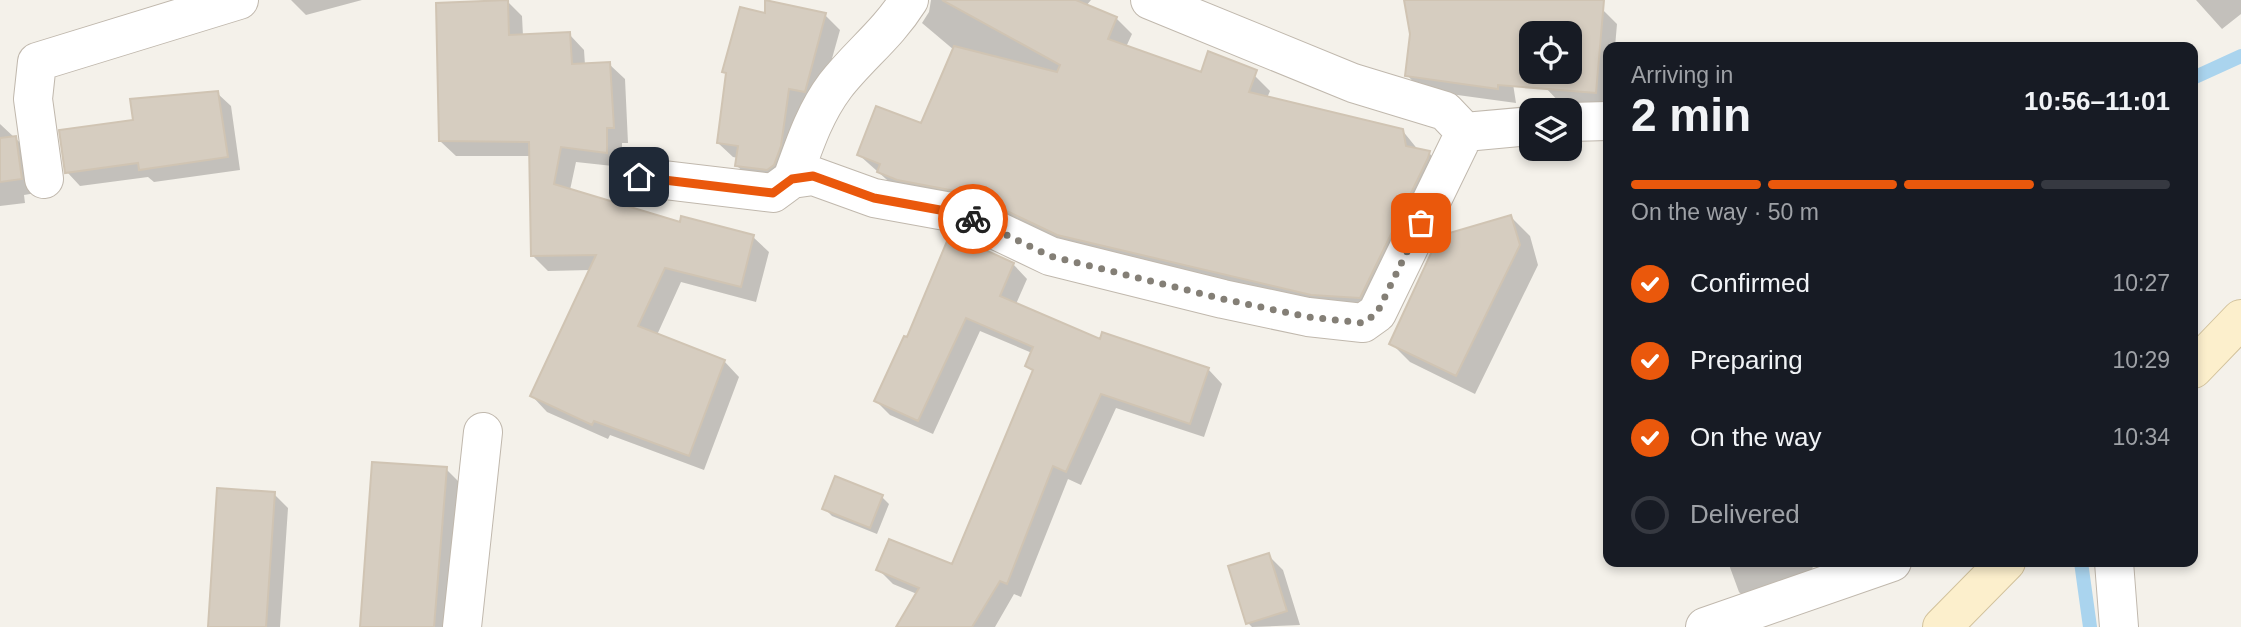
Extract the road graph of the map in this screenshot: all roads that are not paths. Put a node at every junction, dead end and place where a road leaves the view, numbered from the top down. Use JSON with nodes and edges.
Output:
{"nodes":[{"id":1,"x":239,"y":0,"type":"edge"},
{"id":2,"x":909,"y":0,"type":"edge"},
{"id":3,"x":1150,"y":0,"type":"edge"},
{"id":4,"x":1603,"y":121,"type":"edge"},
{"id":5,"x":1582,"y":122,"type":"edge"},
{"id":6,"x":1519,"y":127,"type":"edge"},
{"id":7,"x":1465,"y":132,"type":"junction"},
{"id":8,"x":639,"y":177,"type":"dead end"},
{"id":9,"x":44,"y":179,"type":"dead end"},
{"id":10,"x":792,"y":179,"type":"junction"},
{"id":11,"x":2241,"y":319,"type":"edge"},
{"id":12,"x":2198,"y":364,"type":"edge"},
{"id":13,"x":483,"y":432,"type":"dead end"},
{"id":14,"x":1878,"y":567,"type":"edge"},
{"id":15,"x":2001,"y":567,"type":"edge"},
{"id":16,"x":2114,"y":567,"type":"edge"},
{"id":17,"x":462,"y":627,"type":"edge"},
{"id":18,"x":1705,"y":627,"type":"edge"},
{"id":19,"x":1942,"y":627,"type":"edge"},
{"id":20,"x":2119,"y":627,"type":"edge"}],
"edges":[{"from":1,"to":9,"type":"street"},
{"from":2,"to":10,"type":"street"},
{"from":3,"to":7,"type":"street"},
{"from":4,"to":5,"type":"street"},
{"from":6,"to":7,"type":"street"},
{"from":7,"to":10,"type":"street"},
{"from":8,"to":10,"type":"street"},
{"from":11,"to":12,"type":"street"},
{"from":13,"to":17,"type":"street"},
{"from":14,"to":18,"type":"street"},
{"from":15,"to":19,"type":"street"},
{"from":16,"to":20,"type":"street"}]}
